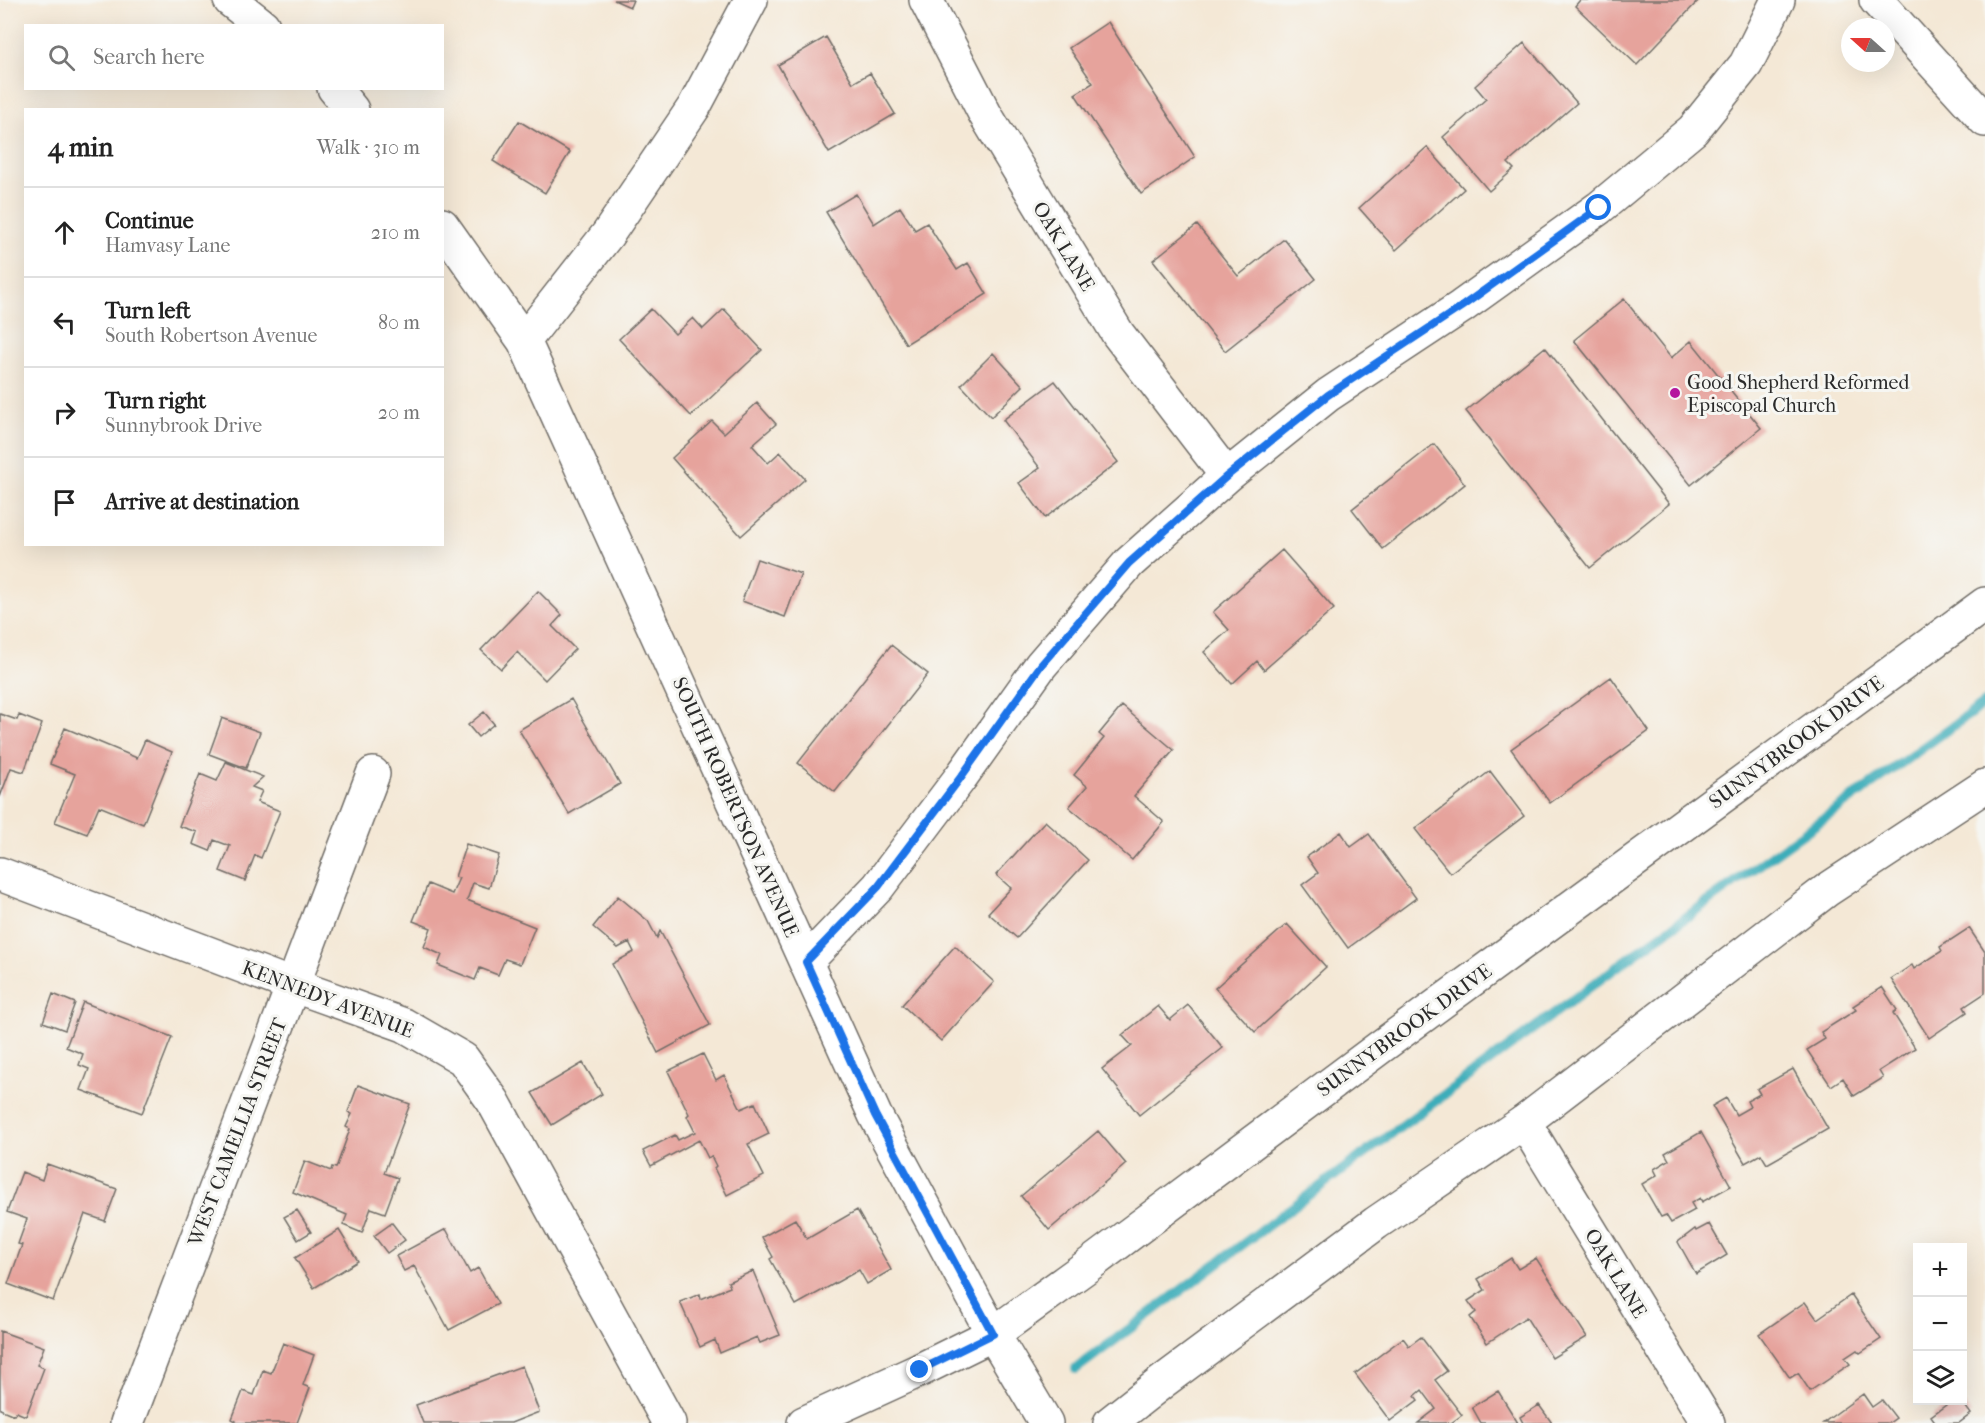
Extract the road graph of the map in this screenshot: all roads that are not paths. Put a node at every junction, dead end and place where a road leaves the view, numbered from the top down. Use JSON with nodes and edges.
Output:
{"nodes":[{"id":1,"x":230,"y":0,"type":"edge"},
{"id":2,"x":751,"y":0,"type":"edge"},
{"id":3,"x":926,"y":0,"type":"edge"},
{"id":4,"x":1778,"y":0,"type":"edge"},
{"id":5,"x":1876,"y":0,"type":"edge"},
{"id":6,"x":260,"y":24,"type":"edge"},
{"id":7,"x":336,"y":90,"type":"edge"},
{"id":8,"x":350,"y":108,"type":"edge"},
{"id":9,"x":1985,"y":120,"type":"edge"},
{"id":10,"x":444,"y":228,"type":"edge"},
{"id":11,"x":524,"y":341,"type":"junction"},
{"id":12,"x":1227,"y":476,"type":"junction"},
{"id":13,"x":1985,"y":604,"type":"edge"},
{"id":14,"x":373,"y":774,"type":"dead end"},
{"id":15,"x":1985,"y":786,"type":"edge"},
{"id":16,"x":0,"y":874,"type":"edge"},
{"id":17,"x":806,"y":962,"type":"junction"},
{"id":18,"x":292,"y":985,"type":"junction"},
{"id":19,"x":1524,"y":1122,"type":"junction"},
{"id":20,"x":993,"y":1334,"type":"junction"},
{"id":21,"x":127,"y":1423,"type":"edge"},
{"id":22,"x":669,"y":1423,"type":"edge"},
{"id":23,"x":804,"y":1423,"type":"edge"},
{"id":24,"x":1046,"y":1423,"type":"edge"},
{"id":25,"x":1110,"y":1423,"type":"edge"},
{"id":26,"x":1708,"y":1423,"type":"edge"}],
"edges":[{"from":1,"to":6,"type":"street"},
{"from":2,"to":11,"type":"street"},
{"from":3,"to":12,"type":"street","name":"OAK LANE"},
{"from":4,"to":12,"type":"street"},
{"from":5,"to":9,"type":"street"},
{"from":7,"to":8,"type":"street"},
{"from":10,"to":11,"type":"street","name":"SOUTH ROBERTSON AVENUE"},
{"from":11,"to":17,"type":"street","name":"SOUTH ROBERTSON AVENUE"},
{"from":12,"to":17,"type":"street"},
{"from":13,"to":20,"type":"street","name":"SUNNYBROOK DRIVE"},
{"from":14,"to":18,"type":"street","name":"WEST CAMELLIA STREET"},
{"from":15,"to":19,"type":"street"},
{"from":16,"to":18,"type":"street","name":"KENNEDY AVENUE"},
{"from":17,"to":20,"type":"street","name":"SOUTH ROBERTSON AVENUE"},
{"from":18,"to":21,"type":"street","name":"WEST CAMELLIA STREET"},
{"from":18,"to":22,"type":"street","name":"KENNEDY AVENUE"},
{"from":19,"to":25,"type":"street"},
{"from":19,"to":26,"type":"street","name":"OAK LANE"},
{"from":20,"to":23,"type":"street","name":"SUNNYBROOK DRIVE"},
{"from":20,"to":24,"type":"street","name":"SOUTH ROBERTSON AVENUE"}]}
